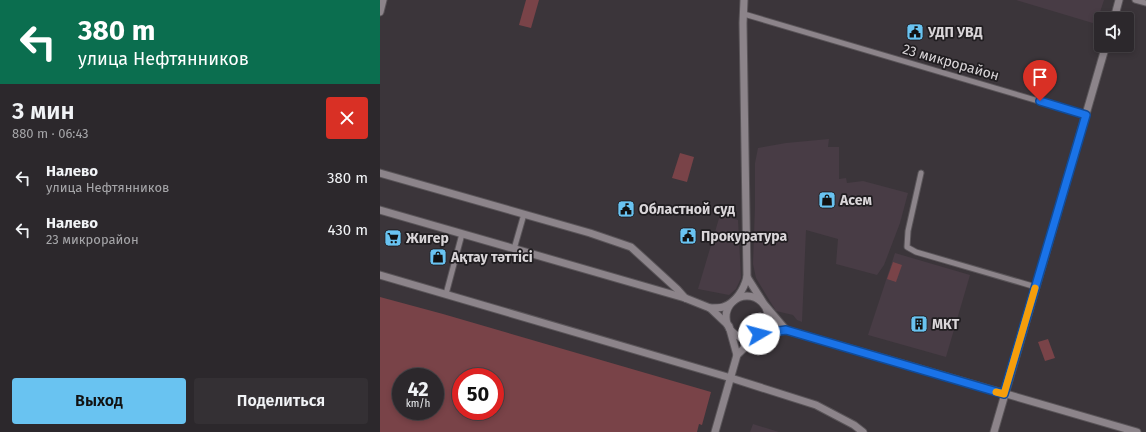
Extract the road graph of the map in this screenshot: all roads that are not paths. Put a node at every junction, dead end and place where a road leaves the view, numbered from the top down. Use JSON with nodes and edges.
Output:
{"nodes":[{"id":1,"x":383,"y":0,"type":"edge"},
{"id":2,"x":744,"y":0,"type":"edge"},
{"id":3,"x":1119,"y":0,"type":"edge"},
{"id":4,"x":1135,"y":0,"type":"edge"},
{"id":5,"x":1146,"y":3,"type":"edge"},
{"id":6,"x":380,"y":12,"type":"edge"},
{"id":7,"x":1116,"y":12,"type":"edge"},
{"id":8,"x":744,"y":15,"type":"junction"},
{"id":9,"x":1104,"y":52,"type":"edge"},
{"id":10,"x":1086,"y":115,"type":"junction"},
{"id":11,"x":921,"y":173,"type":"dead end"},
{"id":12,"x":380,"y":174,"type":"edge"},
{"id":13,"x":380,"y":210,"type":"edge"},
{"id":14,"x":524,"y":214,"type":"junction"},
{"id":15,"x":462,"y":234,"type":"junction"},
{"id":16,"x":514,"y":249,"type":"junction"},
{"id":17,"x":380,"y":275,"type":"edge"},
{"id":18,"x":747,"y":277,"type":"junction"},
{"id":19,"x":1036,"y":287,"type":"junction"},
{"id":20,"x":446,"y":294,"type":"junction"},
{"id":21,"x":685,"y":298,"type":"junction"},
{"id":22,"x":736,"y":299,"type":"junction"},
{"id":23,"x":764,"y":304,"type":"junction"},
{"id":24,"x":710,"y":308,"type":"junction"},
{"id":25,"x":729,"y":326,"type":"junction"},
{"id":26,"x":786,"y":330,"type":"junction"},
{"id":27,"x":759,"y":334,"type":"junction"},
{"id":28,"x":737,"y":355,"type":"junction"},
{"id":29,"x":731,"y":378,"type":"junction"},
{"id":30,"x":1004,"y":394,"type":"junction"},
{"id":31,"x":715,"y":432,"type":"edge"},
{"id":32,"x":863,"y":432,"type":"edge"},
{"id":33,"x":994,"y":432,"type":"edge"},
{"id":34,"x":1137,"y":432,"type":"edge"}],
"edges":[{"from":1,"to":6,"type":"main road"},
{"from":2,"to":8,"type":"main road"},
{"from":3,"to":7,"type":"main road"},
{"from":4,"to":5,"type":"street"},
{"from":8,"to":10,"type":"street","name":"23 микрорайон"},
{"from":8,"to":18,"type":"main road"},
{"from":9,"to":10,"type":"main road"},
{"from":10,"to":19,"type":"main road"},
{"from":11,"to":19,"type":"street"},
{"from":12,"to":14,"type":"main road"},
{"from":13,"to":15,"type":"main road"},
{"from":14,"to":16,"type":"street"},
{"from":14,"to":21,"type":"main road"},
{"from":15,"to":16,"type":"main road"},
{"from":15,"to":20,"type":"street"},
{"from":16,"to":21,"type":"main road"},
{"from":17,"to":20,"type":"main road"},
{"from":18,"to":22,"type":"main road"},
{"from":18,"to":23,"type":"main road"},
{"from":19,"to":30,"type":"main road"},
{"from":20,"to":29,"type":"main road"},
{"from":21,"to":24,"type":"main road"},
{"from":22,"to":23,"type":"main road"},
{"from":22,"to":24,"type":"main road"},
{"from":22,"to":25,"type":"main road"},
{"from":23,"to":26,"type":"main road"},
{"from":23,"to":27,"type":"main road"},
{"from":24,"to":25,"type":"main road"},
{"from":25,"to":27,"type":"main road"},
{"from":25,"to":28,"type":"main road"},
{"from":26,"to":27,"type":"main road"},
{"from":26,"to":30,"type":"main road"},
{"from":27,"to":28,"type":"main road"},
{"from":28,"to":29,"type":"main road"},
{"from":29,"to":31,"type":"main road"},
{"from":29,"to":32,"type":"main road"},
{"from":30,"to":33,"type":"main road"},
{"from":30,"to":34,"type":"main road"}]}
